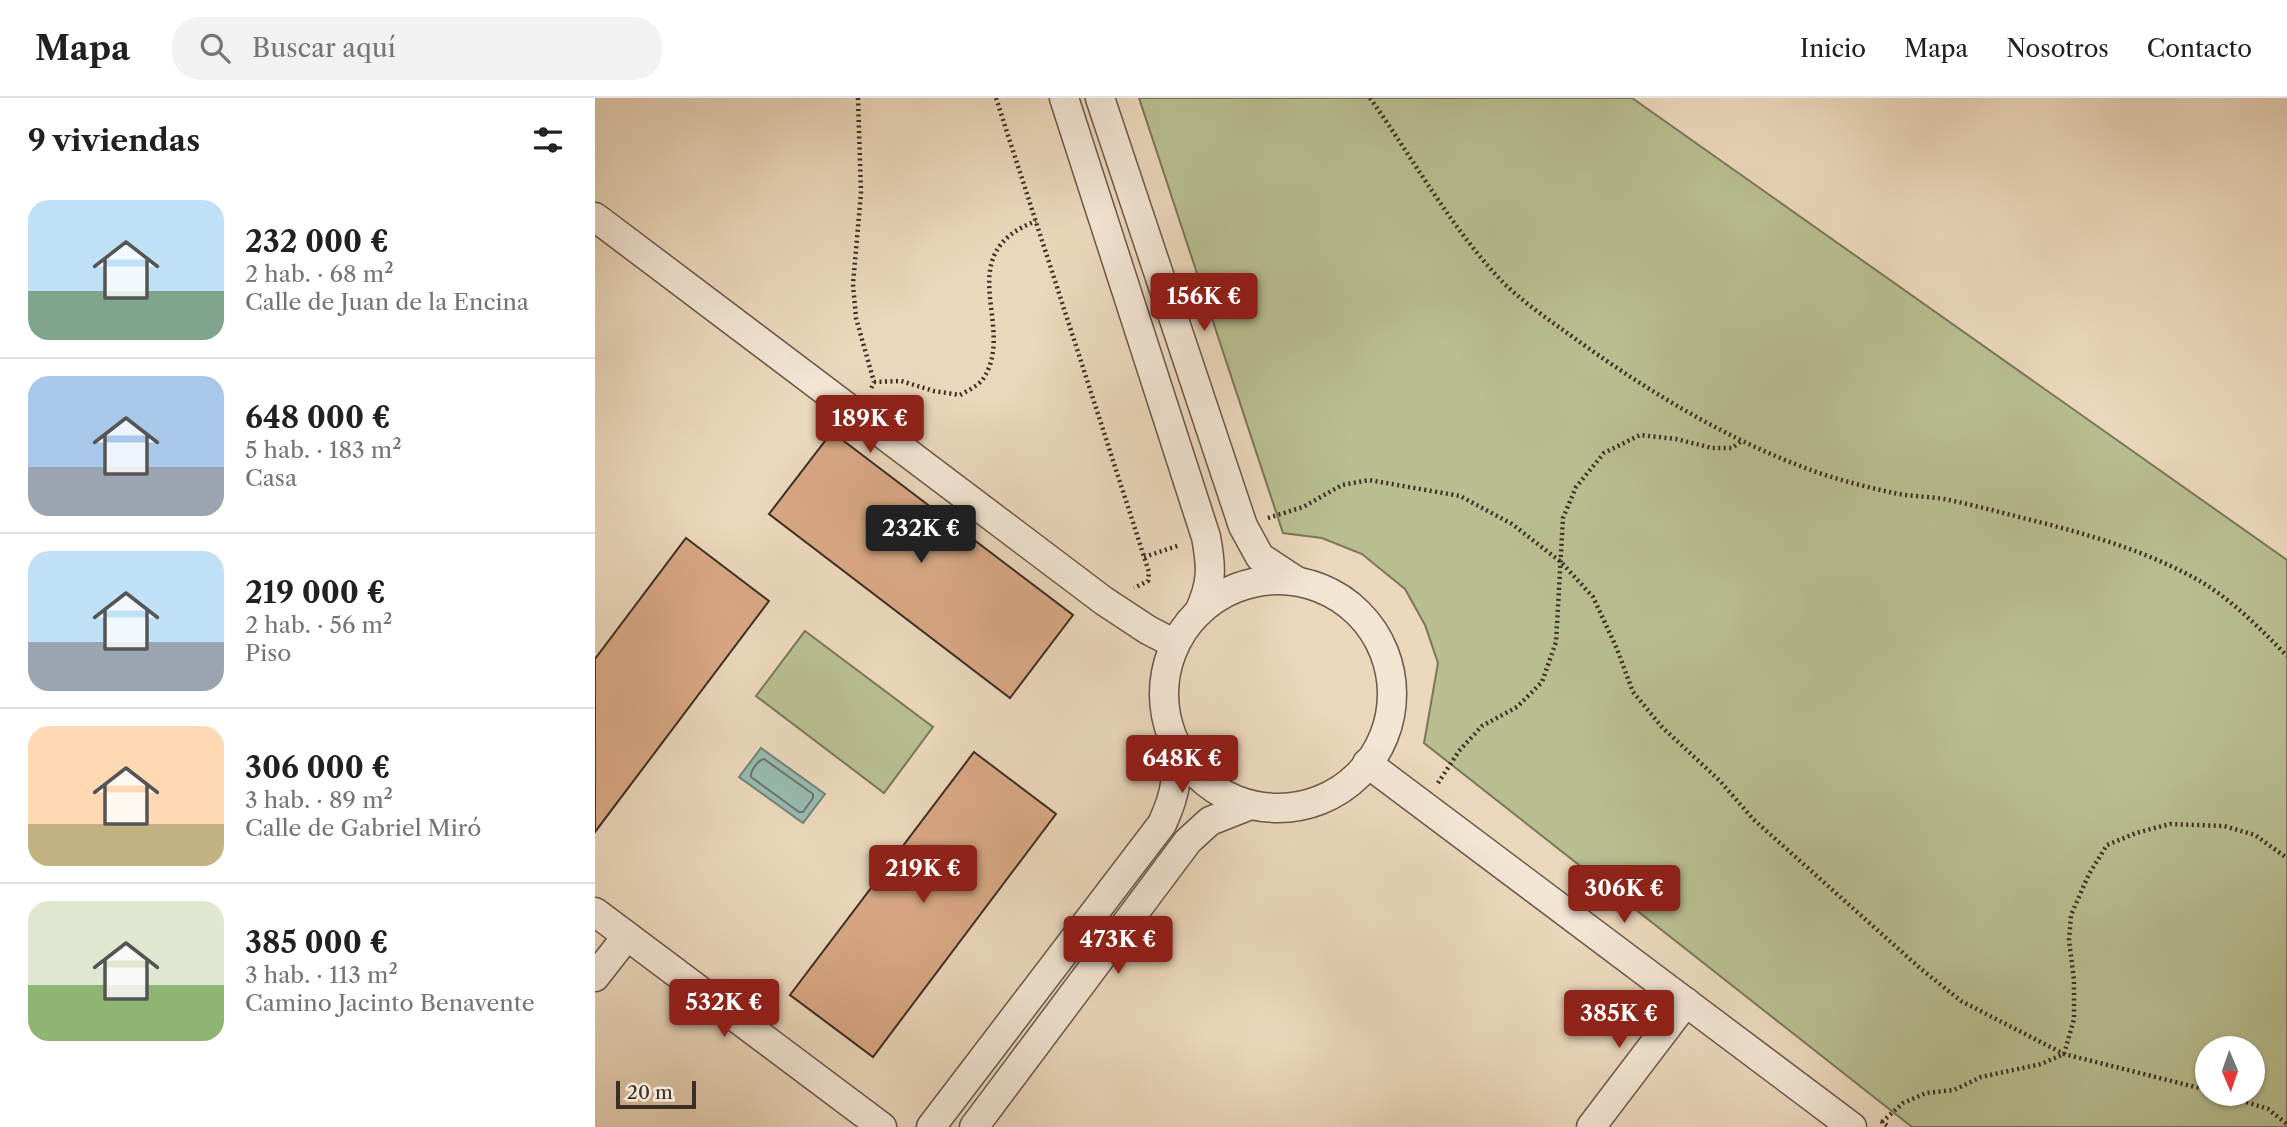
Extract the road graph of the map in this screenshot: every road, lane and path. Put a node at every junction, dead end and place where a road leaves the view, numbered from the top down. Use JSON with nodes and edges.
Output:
{"nodes":[{"id":1,"x":858,"y":98,"type":"edge"},
{"id":2,"x":996,"y":98,"type":"edge"},
{"id":3,"x":1064,"y":98,"type":"edge"},
{"id":4,"x":1100,"y":98,"type":"edge"},
{"id":5,"x":1370,"y":98,"type":"edge"},
{"id":6,"x":595,"y":217,"type":"edge"},
{"id":7,"x":1036,"y":221,"type":"junction"},
{"id":8,"x":874,"y":382,"type":"junction"},
{"id":9,"x":858,"y":385,"type":"dead end"},
{"id":10,"x":1743,"y":440,"type":"junction"},
{"id":11,"x":1303,"y":507,"type":"dead end"},
{"id":12,"x":1561,"y":562,"type":"junction"},
{"id":13,"x":1295,"y":580,"type":"junction"},
{"id":14,"x":1128,"y":589,"type":"dead end"},
{"id":15,"x":1199,"y":612,"type":"junction"},
{"id":16,"x":1175,"y":644,"type":"junction"},
{"id":17,"x":2287,"y":656,"type":"edge"},
{"id":18,"x":1173,"y":740,"type":"junction"},
{"id":19,"x":1367,"y":763,"type":"junction"},
{"id":20,"x":1438,"y":782,"type":"dead end"},
{"id":21,"x":1248,"y":806,"type":"junction"},
{"id":22,"x":2287,"y":858,"type":"edge"},
{"id":23,"x":595,"y":912,"type":"edge"},
{"id":24,"x":627,"y":936,"type":"junction"},
{"id":25,"x":595,"y":977,"type":"edge"},
{"id":26,"x":1686,"y":1002,"type":"junction"},
{"id":27,"x":2064,"y":1054,"type":"junction"},
{"id":28,"x":2195,"y":1087,"type":"edge"},
{"id":29,"x":2258,"y":1106,"type":"edge"},
{"id":30,"x":1882,"y":1122,"type":"dead end"},
{"id":31,"x":2287,"y":1124,"type":"edge"},
{"id":32,"x":882,"y":1127,"type":"edge"},
{"id":33,"x":931,"y":1127,"type":"edge"},
{"id":34,"x":974,"y":1127,"type":"edge"},
{"id":35,"x":1591,"y":1127,"type":"edge"},
{"id":36,"x":1852,"y":1127,"type":"edge"}],
"edges":[{"from":1,"to":8,"type":"path"},
{"from":2,"to":7,"type":"path"},
{"from":3,"to":15,"type":"street"},
{"from":4,"to":13,"type":"street"},
{"from":5,"to":10,"type":"path"},
{"from":6,"to":16,"type":"street"},
{"from":7,"to":8,"type":"path"},
{"from":7,"to":14,"type":"path"},
{"from":8,"to":9,"type":"path"},
{"from":10,"to":12,"type":"path"},
{"from":10,"to":17,"type":"path"},
{"from":11,"to":12,"type":"path"},
{"from":12,"to":20,"type":"path"},
{"from":12,"to":27,"type":"path"},
{"from":13,"to":15,"type":"street"},
{"from":13,"to":19,"type":"street"},
{"from":15,"to":16,"type":"street"},
{"from":16,"to":18,"type":"street"},
{"from":18,"to":21,"type":"street"},
{"from":18,"to":33,"type":"street"},
{"from":19,"to":21,"type":"street"},
{"from":19,"to":26,"type":"street"},
{"from":21,"to":34,"type":"street"},
{"from":22,"to":27,"type":"path"},
{"from":23,"to":24,"type":"street"},
{"from":24,"to":25,"type":"street"},
{"from":24,"to":32,"type":"street"},
{"from":26,"to":35,"type":"street"},
{"from":26,"to":36,"type":"street"},
{"from":27,"to":28,"type":"path"},
{"from":27,"to":30,"type":"path"},
{"from":29,"to":31,"type":"path"}]}
